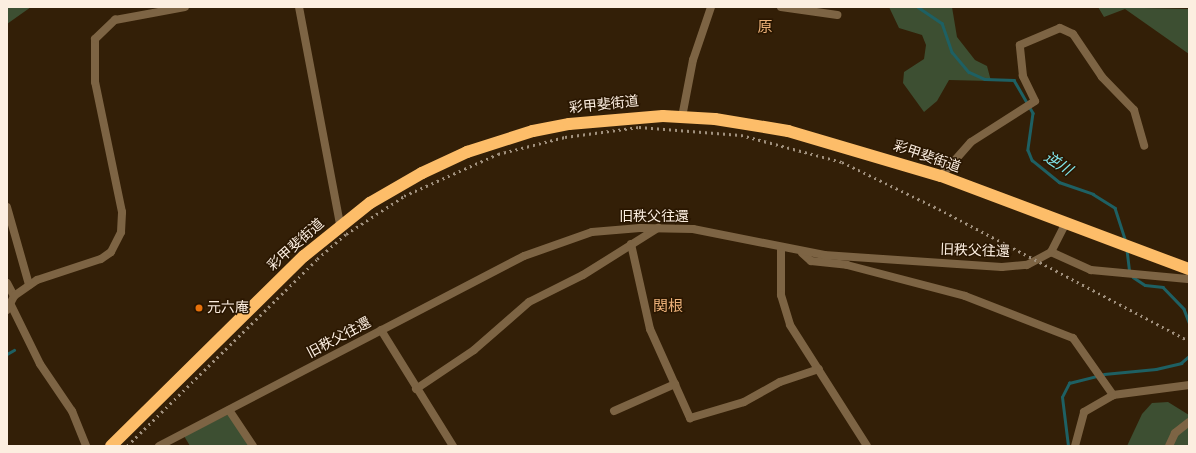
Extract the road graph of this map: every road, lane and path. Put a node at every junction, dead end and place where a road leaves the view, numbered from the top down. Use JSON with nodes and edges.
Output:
{"nodes":[{"id":1,"x":185,"y":7,"type":"edge"},
{"id":2,"x":299,"y":7,"type":"edge"},
{"id":3,"x":711,"y":7,"type":"edge"},
{"id":4,"x":781,"y":7,"type":"edge"},
{"id":5,"x":837,"y":15,"type":"dead end"},
{"id":6,"x":682,"y":117,"type":"junction"},
{"id":7,"x":1144,"y":146,"type":"dead end"},
{"id":8,"x":941,"y":176,"type":"junction"},
{"id":9,"x":7,"y":207,"type":"edge"},
{"id":10,"x":1066,"y":223,"type":"junction"},
{"id":11,"x":340,"y":225,"type":"junction"},
{"id":12,"x":658,"y":228,"type":"junction"},
{"id":13,"x":631,"y":244,"type":"junction"},
{"id":14,"x":781,"y":250,"type":"junction"},
{"id":15,"x":1051,"y":252,"type":"junction"},
{"id":16,"x":802,"y":253,"type":"junction"},
{"id":17,"x":1188,"y":274,"type":"edge"},
{"id":18,"x":7,"y":283,"type":"edge"},
{"id":19,"x":29,"y":285,"type":"junction"},
{"id":20,"x":10,"y":303,"type":"edge"},
{"id":21,"x":380,"y":330,"type":"junction"},
{"id":22,"x":819,"y":369,"type":"junction"},
{"id":23,"x":675,"y":384,"type":"junction"},
{"id":24,"x":1189,"y":385,"type":"edge"},
{"id":25,"x":416,"y":390,"type":"junction"},
{"id":26,"x":1113,"y":395,"type":"junction"},
{"id":27,"x":229,"y":410,"type":"junction"},
{"id":28,"x":614,"y":411,"type":"dead end"},
{"id":29,"x":1189,"y":422,"type":"edge"},
{"id":30,"x":86,"y":446,"type":"edge"},
{"id":31,"x":111,"y":446,"type":"edge"},
{"id":32,"x":159,"y":446,"type":"edge"},
{"id":33,"x":253,"y":446,"type":"edge"},
{"id":34,"x":453,"y":446,"type":"edge"},
{"id":35,"x":867,"y":446,"type":"edge"},
{"id":36,"x":1075,"y":446,"type":"edge"},
{"id":37,"x":1169,"y":446,"type":"edge"}],
"edges":[{"from":1,"to":19,"type":"street"},
{"from":2,"to":11,"type":"street"},
{"from":3,"to":6,"type":"street"},
{"from":4,"to":5,"type":"street"},
{"from":6,"to":8,"type":"highway","name":"彩甲斐街道"},
{"from":6,"to":11,"type":"highway","name":"彩甲斐街道"},
{"from":7,"to":8,"type":"street"},
{"from":8,"to":10,"type":"highway","name":"彩甲斐街道"},
{"from":9,"to":19,"type":"street"},
{"from":10,"to":15,"type":"street"},
{"from":10,"to":17,"type":"highway","name":"彩甲斐街道"},
{"from":11,"to":31,"type":"highway","name":"彩甲斐街道"},
{"from":12,"to":13,"type":"street"},
{"from":12,"to":14,"type":"street","name":"旧秩父往還"},
{"from":12,"to":21,"type":"street","name":"旧秩父往還"},
{"from":13,"to":23,"type":"street"},
{"from":13,"to":25,"type":"street"},
{"from":14,"to":16,"type":"street","name":"旧秩父往還"},
{"from":14,"to":22,"type":"street"},
{"from":15,"to":16,"type":"street","name":"旧秩父往還"},
{"from":15,"to":17,"type":"street"},
{"from":16,"to":26,"type":"street"},
{"from":18,"to":20,"type":"street"},
{"from":19,"to":20,"type":"street"},
{"from":20,"to":30,"type":"street"},
{"from":21,"to":25,"type":"street"},
{"from":21,"to":27,"type":"street","name":"旧秩父往還"},
{"from":22,"to":23,"type":"street"},
{"from":22,"to":35,"type":"street"},
{"from":23,"to":28,"type":"street"},
{"from":24,"to":26,"type":"street"},
{"from":25,"to":34,"type":"street"},
{"from":26,"to":36,"type":"street"},
{"from":27,"to":32,"type":"street","name":"旧秩父往還"},
{"from":27,"to":33,"type":"street"},
{"from":29,"to":37,"type":"street"}]}
